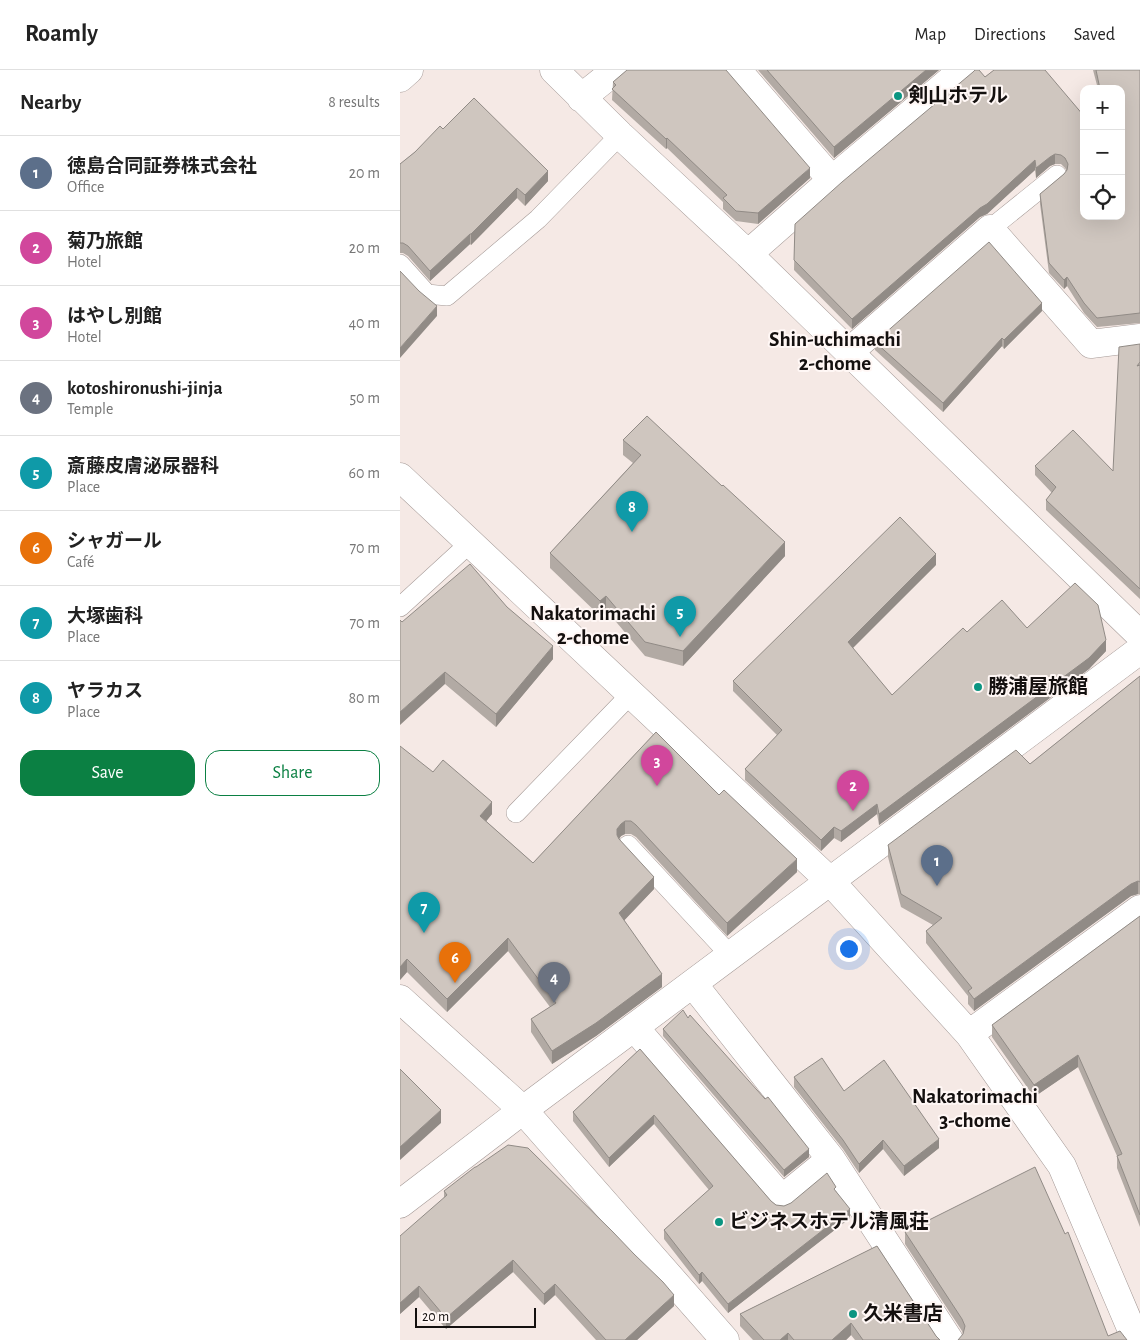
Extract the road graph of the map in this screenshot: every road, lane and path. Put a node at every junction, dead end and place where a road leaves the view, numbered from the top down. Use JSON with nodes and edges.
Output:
{"nodes":[{"id":1,"x":409,"y":70,"type":"edge"},
{"id":2,"x":554,"y":70,"type":"edge"},
{"id":3,"x":616,"y":70,"type":"edge"},
{"id":4,"x":737,"y":70,"type":"edge"},
{"id":5,"x":963,"y":70,"type":"edge"},
{"id":6,"x":400,"y":78,"type":"edge"},
{"id":7,"x":581,"y":98,"type":"junction"},
{"id":8,"x":620,"y":135,"type":"junction"},
{"id":9,"x":1057,"y":175,"type":"dead end"},
{"id":10,"x":832,"y":180,"type":"junction"},
{"id":11,"x":990,"y":229,"type":"junction"},
{"id":12,"x":748,"y":254,"type":"junction"},
{"id":13,"x":400,"y":264,"type":"edge"},
{"id":14,"x":1140,"y":338,"type":"edge"},
{"id":15,"x":849,"y":352,"type":"junction"},
{"id":16,"x":400,"y":477,"type":"edge"},
{"id":17,"x":470,"y":543,"type":"junction"},
{"id":18,"x":400,"y":607,"type":"edge"},
{"id":19,"x":1140,"y":635,"type":"edge"},
{"id":20,"x":1140,"y":650,"type":"edge"},
{"id":21,"x":631,"y":694,"type":"junction"},
{"id":22,"x":516,"y":813,"type":"dead end"},
{"id":23,"x":628,"y":845,"type":"dead end"},
{"id":24,"x":830,"y":881,"type":"junction"},
{"id":25,"x":1140,"y":909,"type":"edge"},
{"id":26,"x":731,"y":956,"type":"junction"},
{"id":27,"x":693,"y":984,"type":"junction"},
{"id":28,"x":400,"y":998,"type":"edge"},
{"id":29,"x":634,"y":1027,"type":"junction"},
{"id":30,"x":969,"y":1034,"type":"junction"},
{"id":31,"x":522,"y":1110,"type":"junction"},
{"id":32,"x":831,"y":1158,"type":"junction"},
{"id":33,"x":400,"y":1204,"type":"edge"},
{"id":34,"x":725,"y":1340,"type":"edge"},
{"id":35,"x":949,"y":1340,"type":"edge"},
{"id":36,"x":1136,"y":1340,"type":"edge"}],
"edges":[{"from":1,"to":6,"type":"street"},
{"from":2,"to":7,"type":"street"},
{"from":3,"to":7,"type":"street"},
{"from":4,"to":10,"type":"street"},
{"from":5,"to":10,"type":"street"},
{"from":7,"to":8,"type":"street"},
{"from":8,"to":12,"type":"street"},
{"from":8,"to":13,"type":"lane"},
{"from":9,"to":11,"type":"lane"},
{"from":10,"to":12,"type":"street"},
{"from":11,"to":14,"type":"street"},
{"from":11,"to":15,"type":"street"},
{"from":12,"to":15,"type":"street"},
{"from":15,"to":19,"type":"street"},
{"from":16,"to":17,"type":"street"},
{"from":17,"to":18,"type":"lane"},
{"from":17,"to":21,"type":"street"},
{"from":20,"to":24,"type":"street"},
{"from":21,"to":22,"type":"lane"},
{"from":21,"to":24,"type":"street"},
{"from":23,"to":26,"type":"lane"},
{"from":24,"to":26,"type":"street"},
{"from":24,"to":30,"type":"street"},
{"from":25,"to":30,"type":"street"},
{"from":26,"to":27,"type":"street"},
{"from":27,"to":29,"type":"street"},
{"from":27,"to":32,"type":"street"},
{"from":28,"to":31,"type":"street"},
{"from":29,"to":31,"type":"street"},
{"from":29,"to":32,"type":"street"},
{"from":30,"to":36,"type":"street"},
{"from":31,"to":33,"type":"street"},
{"from":31,"to":34,"type":"street"},
{"from":32,"to":35,"type":"street"}]}
